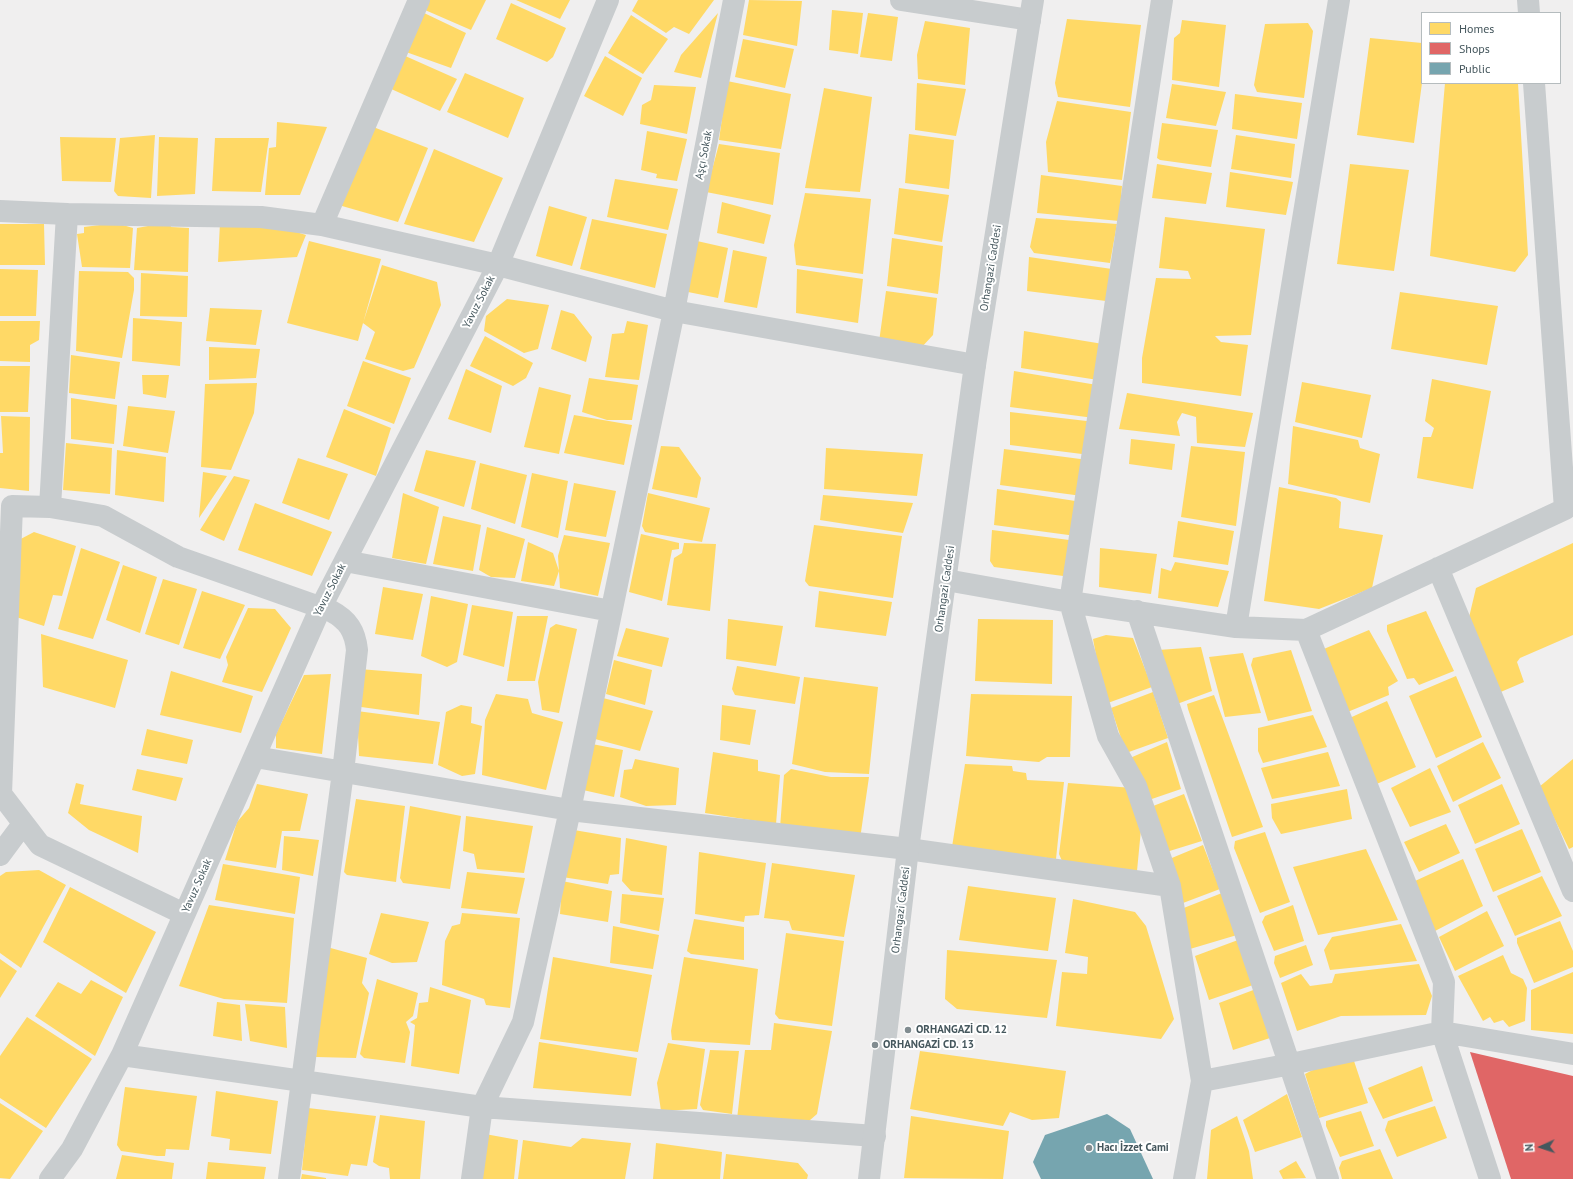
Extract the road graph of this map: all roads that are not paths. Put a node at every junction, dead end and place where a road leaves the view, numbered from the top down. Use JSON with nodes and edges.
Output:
{"nodes":[{"id":1,"x":419,"y":0,"type":"edge"},
{"id":2,"x":608,"y":0,"type":"edge"},
{"id":3,"x":734,"y":0,"type":"edge"},
{"id":4,"x":901,"y":0,"type":"edge"},
{"id":5,"x":1162,"y":0,"type":"edge"},
{"id":6,"x":1339,"y":0,"type":"edge"},
{"id":7,"x":1528,"y":0,"type":"edge"},
{"id":8,"x":1032,"y":10,"type":"edge"},
{"id":9,"x":1529,"y":12,"type":"edge"},
{"id":10,"x":1534,"y":84,"type":"edge"},
{"id":11,"x":0,"y":210,"type":"edge"},
{"id":12,"x":67,"y":214,"type":"junction"},
{"id":13,"x":322,"y":225,"type":"junction"},
{"id":14,"x":498,"y":265,"type":"junction"},
{"id":15,"x":674,"y":311,"type":"junction"},
{"id":16,"x":975,"y":365,"type":"junction"},
{"id":17,"x":1568,"y":480,"type":"edge"},
{"id":18,"x":6,"y":505,"type":"edge"},
{"id":19,"x":50,"y":507,"type":"junction"},
{"id":20,"x":345,"y":562,"type":"junction"},
{"id":21,"x":1438,"y":568,"type":"junction"},
{"id":22,"x":946,"y":580,"type":"junction"},
{"id":23,"x":1070,"y":602,"type":"junction"},
{"id":24,"x":320,"y":609,"type":"junction"},
{"id":25,"x":611,"y":611,"type":"junction"},
{"id":26,"x":1137,"y":611,"type":"junction"},
{"id":27,"x":1236,"y":627,"type":"junction"},
{"id":28,"x":1306,"y":630,"type":"junction"},
{"id":29,"x":3,"y":650,"type":"edge"},
{"id":30,"x":1,"y":730,"type":"edge"},
{"id":31,"x":255,"y":757,"type":"junction"},
{"id":32,"x":343,"y":772,"type":"junction"},
{"id":33,"x":570,"y":810,"type":"junction"},
{"id":34,"x":23,"y":824,"type":"junction"},
{"id":35,"x":908,"y":848,"type":"junction"},
{"id":36,"x":0,"y":855,"type":"edge"},
{"id":37,"x":1170,"y":886,"type":"junction"},
{"id":38,"x":1573,"y":891,"type":"edge"},
{"id":39,"x":184,"y":914,"type":"junction"},
{"id":40,"x":1442,"y":1032,"type":"junction"},
{"id":41,"x":1573,"y":1054,"type":"edge"},
{"id":42,"x":122,"y":1055,"type":"junction"},
{"id":43,"x":1290,"y":1064,"type":"junction"},
{"id":44,"x":302,"y":1081,"type":"junction"},
{"id":45,"x":1202,"y":1081,"type":"junction"},
{"id":46,"x":482,"y":1107,"type":"junction"},
{"id":47,"x":875,"y":1136,"type":"junction"},
{"id":48,"x":50,"y":1179,"type":"edge"},
{"id":49,"x":289,"y":1179,"type":"edge"},
{"id":50,"x":472,"y":1179,"type":"edge"},
{"id":51,"x":869,"y":1179,"type":"edge"},
{"id":52,"x":1184,"y":1179,"type":"edge"},
{"id":53,"x":1328,"y":1179,"type":"edge"},
{"id":54,"x":1490,"y":1179,"type":"edge"}],
"edges":[{"from":1,"to":13,"type":"street"},
{"from":2,"to":14,"type":"street","name":"Yavuz Sokak"},
{"from":3,"to":15,"type":"street","name":"Aşçı Sokak"},
{"from":4,"to":8,"type":"street"},
{"from":5,"to":23,"type":"street"},
{"from":6,"to":27,"type":"street"},
{"from":7,"to":9,"type":"street"},
{"from":8,"to":16,"type":"street","name":"Orhangazi Caddesi"},
{"from":10,"to":17,"type":"street"},
{"from":11,"to":12,"type":"street"},
{"from":12,"to":13,"type":"street"},
{"from":12,"to":19,"type":"street"},
{"from":13,"to":14,"type":"street"},
{"from":14,"to":15,"type":"street"},
{"from":14,"to":20,"type":"street","name":"Yavuz Sokak"},
{"from":15,"to":16,"type":"street"},
{"from":15,"to":25,"type":"street","name":"Aşçı Sokak"},
{"from":16,"to":22,"type":"street","name":"Orhangazi Caddesi"},
{"from":17,"to":21,"type":"street"},
{"from":18,"to":19,"type":"street"},
{"from":18,"to":29,"type":"street"},
{"from":19,"to":24,"type":"street"},
{"from":20,"to":24,"type":"street","name":"Yavuz Sokak"},
{"from":20,"to":25,"type":"street"},
{"from":21,"to":28,"type":"street"},
{"from":21,"to":38,"type":"street"},
{"from":22,"to":23,"type":"street"},
{"from":22,"to":35,"type":"street","name":"Orhangazi Caddesi"},
{"from":23,"to":26,"type":"street"},
{"from":23,"to":37,"type":"street"},
{"from":24,"to":31,"type":"street","name":"Yavuz Sokak"},
{"from":24,"to":32,"type":"street"},
{"from":25,"to":33,"type":"street","name":"Aşçı Sokak"},
{"from":26,"to":27,"type":"street"},
{"from":26,"to":43,"type":"street"},
{"from":27,"to":28,"type":"street"},
{"from":28,"to":40,"type":"street"},
{"from":29,"to":30,"type":"street"},
{"from":30,"to":34,"type":"street"},
{"from":31,"to":32,"type":"street"},
{"from":31,"to":39,"type":"street","name":"Yavuz Sokak"},
{"from":32,"to":33,"type":"street"},
{"from":32,"to":44,"type":"street"},
{"from":33,"to":35,"type":"street"},
{"from":33,"to":46,"type":"street","name":"Aşçı Sokak"},
{"from":34,"to":36,"type":"street"},
{"from":34,"to":39,"type":"street"},
{"from":35,"to":37,"type":"street"},
{"from":35,"to":47,"type":"street","name":"Orhangazi Caddesi"},
{"from":37,"to":45,"type":"street"},
{"from":39,"to":42,"type":"street","name":"Yavuz Sokak"},
{"from":40,"to":41,"type":"street"},
{"from":40,"to":43,"type":"street"},
{"from":40,"to":54,"type":"street"},
{"from":42,"to":44,"type":"street"},
{"from":42,"to":48,"type":"street","name":"Yavuz Sokak"},
{"from":43,"to":45,"type":"street"},
{"from":43,"to":53,"type":"street"},
{"from":44,"to":46,"type":"street"},
{"from":44,"to":49,"type":"street"},
{"from":45,"to":52,"type":"street"},
{"from":46,"to":47,"type":"street"},
{"from":46,"to":50,"type":"street","name":"Aşçı Sokak"},
{"from":47,"to":51,"type":"street","name":"Orhangazi Caddesi"}]}
